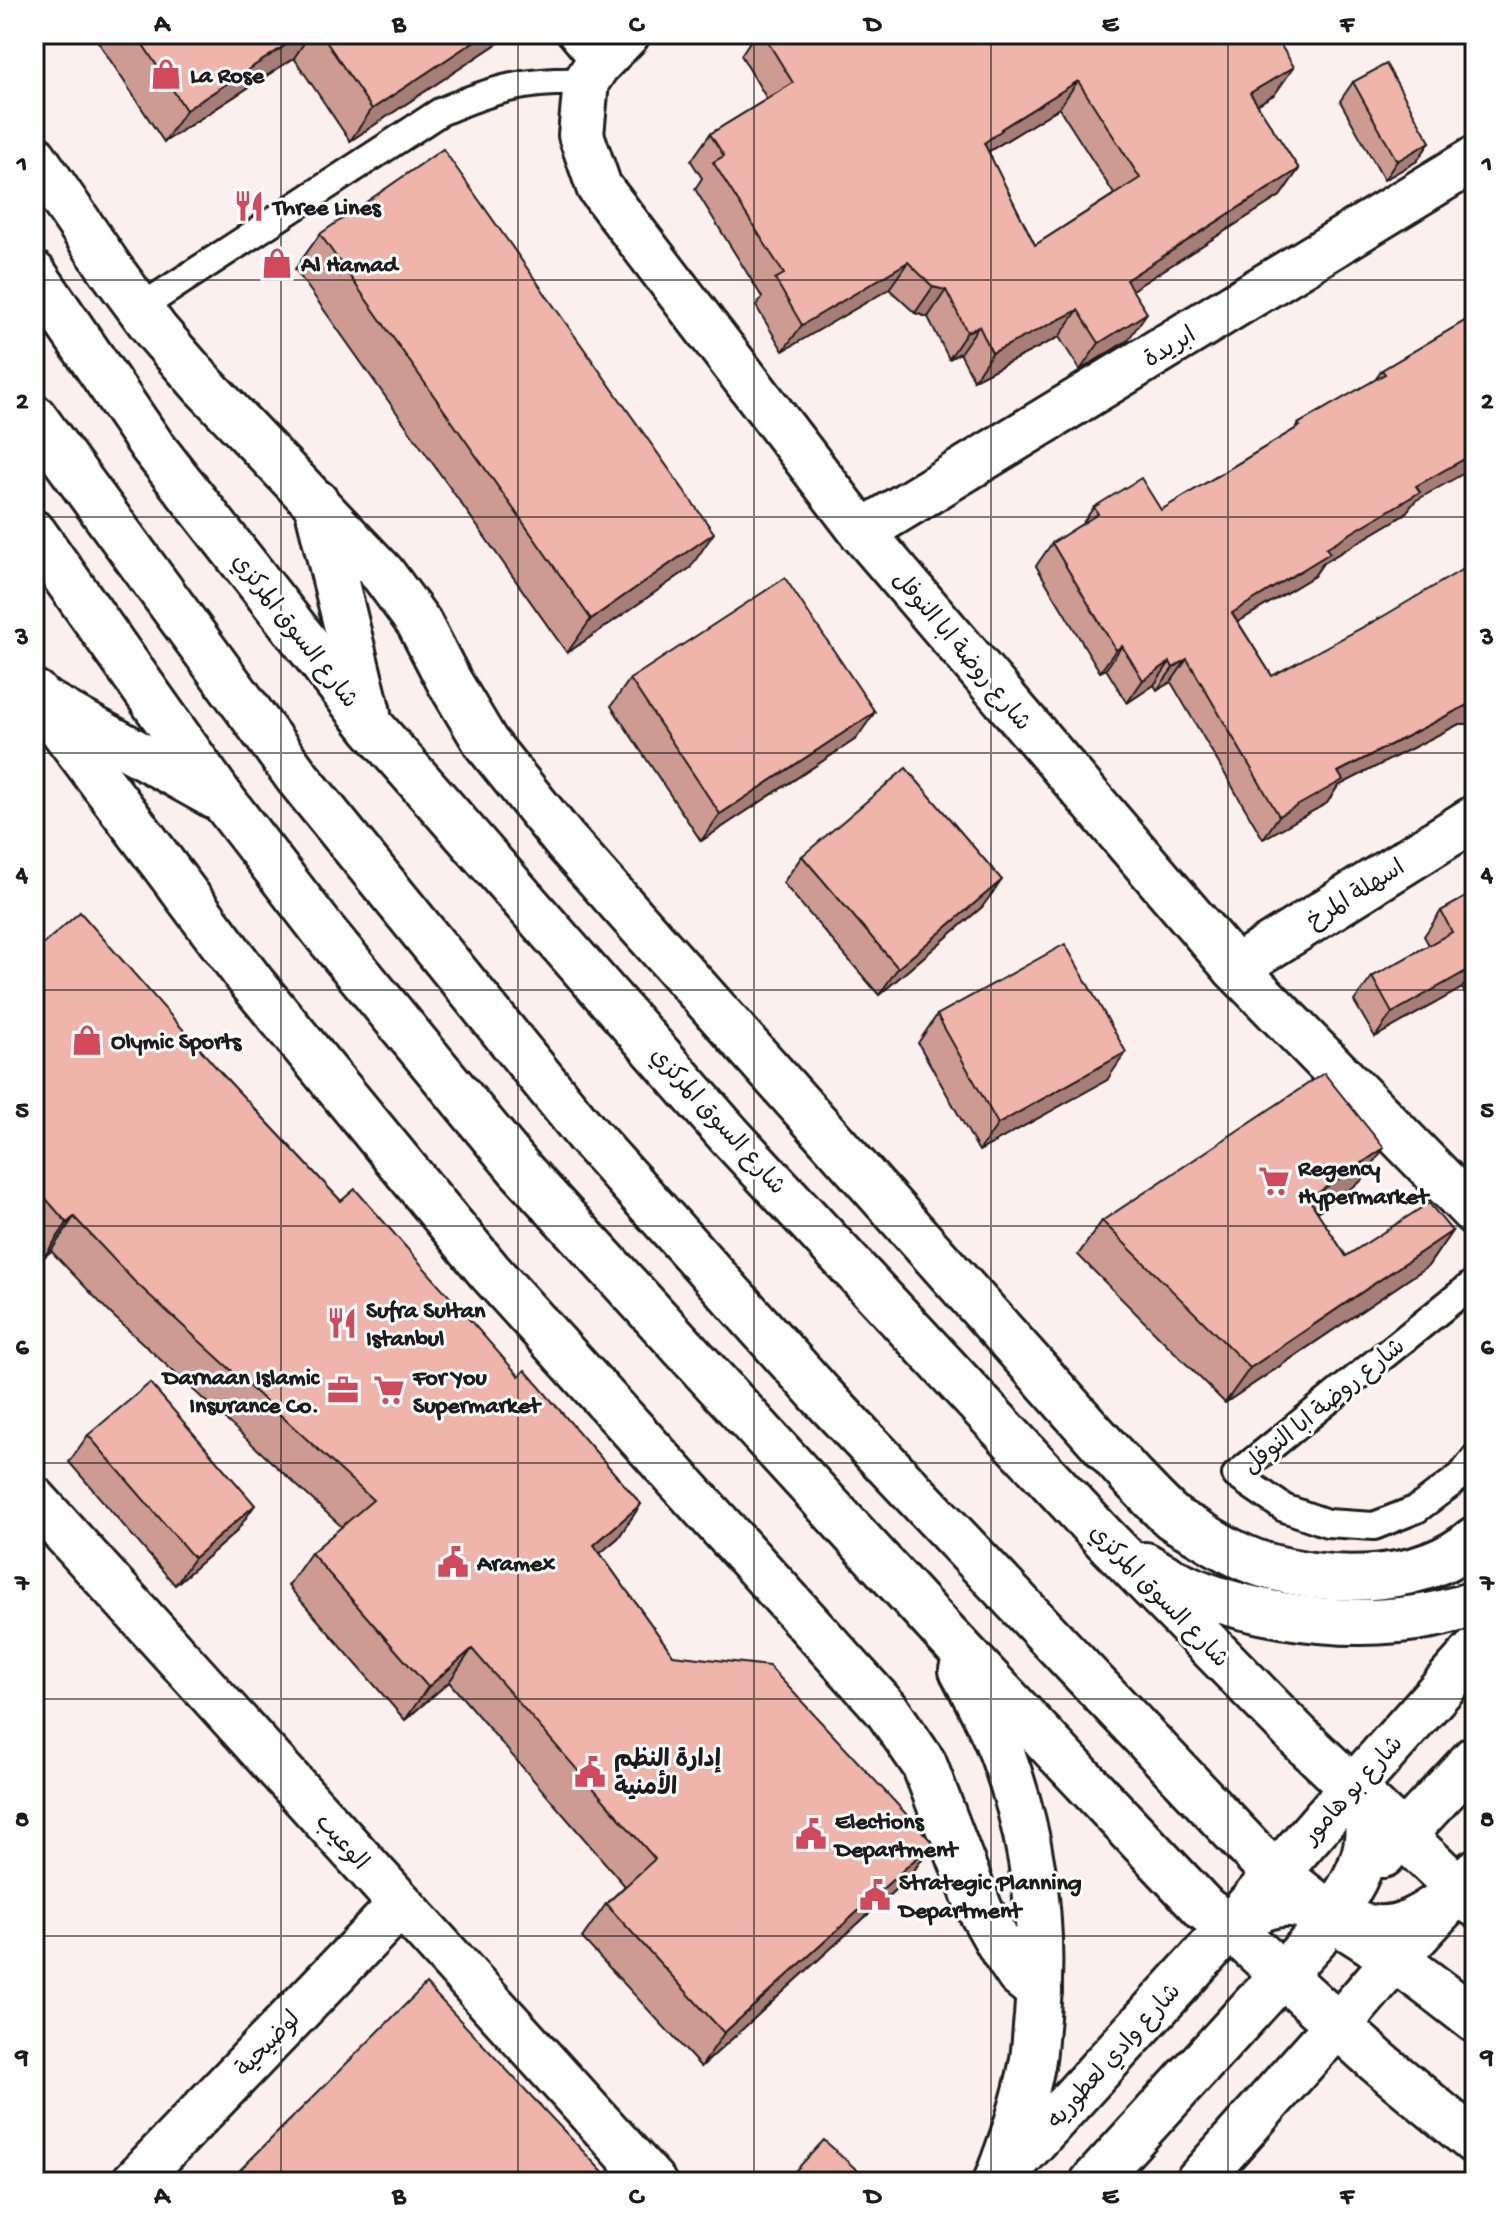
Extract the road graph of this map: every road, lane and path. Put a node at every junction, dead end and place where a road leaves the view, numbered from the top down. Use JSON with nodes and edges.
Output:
{"nodes":[{"id":1,"x":627,"y":34,"type":"edge"},
{"id":2,"x":585,"y":60,"type":"edge"},
{"id":3,"x":34,"y":157,"type":"edge"},
{"id":4,"x":1475,"y":159,"type":"edge"},
{"id":5,"x":34,"y":274,"type":"edge"},
{"id":6,"x":140,"y":308,"type":"junction"},
{"id":7,"x":34,"y":417,"type":"edge"},
{"id":8,"x":316,"y":502,"type":"junction"},
{"id":9,"x":862,"y":532,"type":"junction"},
{"id":10,"x":34,"y":533,"type":"edge"},
{"id":11,"x":37,"y":695,"type":"edge"},
{"id":12,"x":372,"y":727,"type":"junction"},
{"id":13,"x":225,"y":803,"type":"junction"},
{"id":14,"x":1475,"y":818,"type":"edge"},
{"id":15,"x":1235,"y":968,"type":"junction"},
{"id":16,"x":1475,"y":1213,"type":"edge"},
{"id":17,"x":1475,"y":1282,"type":"edge"},
{"id":18,"x":1475,"y":1458,"type":"edge"},
{"id":19,"x":34,"y":1499,"type":"edge"},
{"id":20,"x":1105,"y":1539,"type":"junction"},
{"id":21,"x":1475,"y":1539,"type":"edge"},
{"id":22,"x":1475,"y":1604,"type":"edge"},
{"id":23,"x":944,"y":1632,"type":"junction"},
{"id":24,"x":1475,"y":1651,"type":"edge"},
{"id":25,"x":1475,"y":1758,"type":"edge"},
{"id":26,"x":1352,"y":1787,"type":"junction"},
{"id":27,"x":1401,"y":1834,"type":"junction"},
{"id":28,"x":1278,"y":1872,"type":"junction"},
{"id":29,"x":1470,"y":1889,"type":"edge"},
{"id":30,"x":401,"y":1904,"type":"junction"},
{"id":31,"x":1334,"y":1918,"type":"junction"},
{"id":32,"x":1230,"y":1927,"type":"junction"},
{"id":33,"x":1396,"y":1958,"type":"junction"},
{"id":34,"x":1282,"y":1975,"type":"junction"},
{"id":35,"x":1039,"y":1991,"type":"junction"},
{"id":36,"x":1475,"y":2020,"type":"edge"},
{"id":37,"x":1338,"y":2026,"type":"junction"},
{"id":38,"x":1475,"y":2142,"type":"edge"},
{"id":39,"x":134,"y":2182,"type":"edge"},
{"id":40,"x":653,"y":2182,"type":"edge"},
{"id":41,"x":996,"y":2182,"type":"edge"},
{"id":42,"x":1093,"y":2182,"type":"edge"},
{"id":43,"x":1197,"y":2182,"type":"edge"}],
"edges":[{"from":1,"to":2,"type":"main road"},
{"from":2,"to":6,"type":"lane"},
{"from":2,"to":9,"type":"main road","name":"شارع روضة ابا النوفل"},
{"from":3,"to":6,"type":"main road"},
{"from":4,"to":9,"type":"main road","name":"ابريدة"},
{"from":5,"to":12,"type":"main road","name":"شارع السوق المركزي"},
{"from":6,"to":8,"type":"main road"},
{"from":7,"to":28,"type":"main road"},
{"from":8,"to":12,"type":"main road"},
{"from":8,"to":21,"type":"main road"},
{"from":9,"to":15,"type":"main road","name":"شارع روضة ابا النوفل"},
{"from":10,"to":13,"type":"main road"},
{"from":11,"to":13,"type":"main road"},
{"from":11,"to":35,"type":"main road"},
{"from":12,"to":20,"type":"main road","name":"شارع السوق المركزي"},
{"from":13,"to":23,"type":"main road"},
{"from":14,"to":15,"type":"main road","name":"اسهلة المرخ"},
{"from":15,"to":16,"type":"main road","name":"شارع روضة ابا النوفل"},
{"from":17,"to":18,"type":"lane","name":"شارع روضة ابا النوفل"},
{"from":19,"to":30,"type":"main road","name":"الوعيب"},
{"from":20,"to":22,"type":"main road"},
{"from":20,"to":26,"type":"main road","name":"شارع السوق المركزي"},
{"from":23,"to":32,"type":"main road"},
{"from":23,"to":35,"type":"main road"},
{"from":24,"to":26,"type":"main road","name":"شارع بو هامور"},
{"from":25,"to":27,"type":"main road"},
{"from":26,"to":27,"type":"main road","name":"شارع السوق المركزي"},
{"from":26,"to":28,"type":"main road","name":"شارع بو هامور"},
{"from":26,"to":31,"type":"main road"},
{"from":27,"to":29,"type":"main road","name":"شارع السوق المركزي"},
{"from":27,"to":31,"type":"main road"},
{"from":28,"to":31,"type":"main road"},
{"from":28,"to":32,"type":"main road","name":"شارع بو هامور"},
{"from":29,"to":31,"type":"main road"},
{"from":29,"to":33,"type":"main road"},
{"from":30,"to":39,"type":"main road","name":"لوضيحية"},
{"from":30,"to":40,"type":"main road","name":"الوعيب"},
{"from":31,"to":32,"type":"main road"},
{"from":31,"to":33,"type":"main road"},
{"from":31,"to":34,"type":"main road"},
{"from":31,"to":37,"type":"main road"},
{"from":32,"to":34,"type":"main road"},
{"from":32,"to":41,"type":"main road","name":"شارع وادي لعطوريه"},
{"from":33,"to":36,"type":"main road"},
{"from":33,"to":37,"type":"main road"},
{"from":34,"to":37,"type":"main road"},
{"from":34,"to":42,"type":"main road"},
{"from":35,"to":41,"type":"main road"},
{"from":37,"to":38,"type":"main road"},
{"from":37,"to":43,"type":"main road"}]}
